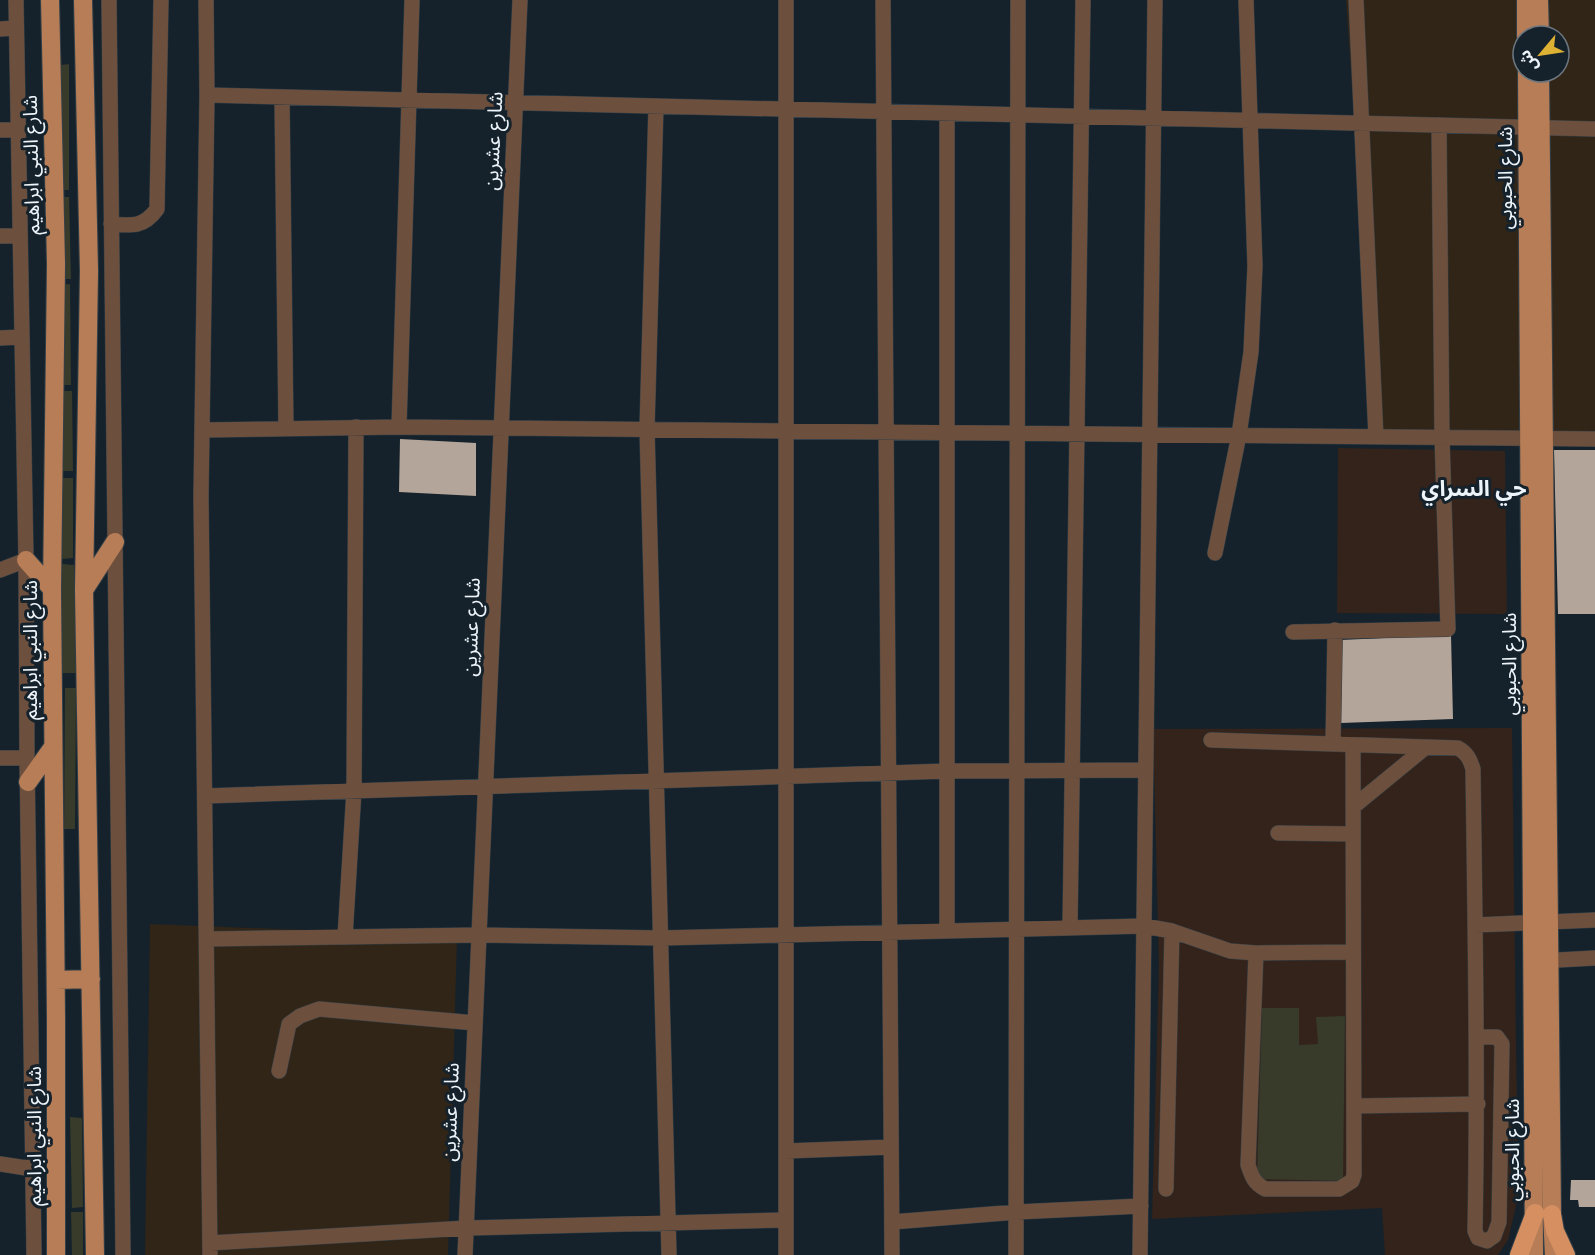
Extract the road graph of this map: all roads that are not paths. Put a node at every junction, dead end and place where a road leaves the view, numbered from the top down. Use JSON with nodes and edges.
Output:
{"nodes":[{"id":1,"x":16,"y":0,"type":"edge"},
{"id":2,"x":38,"y":0,"type":"edge"},
{"id":3,"x":50,"y":0,"type":"edge"},
{"id":4,"x":83,"y":0,"type":"edge"},
{"id":5,"x":95,"y":0,"type":"edge"},
{"id":6,"x":109,"y":0,"type":"edge"},
{"id":7,"x":161,"y":0,"type":"edge"},
{"id":8,"x":206,"y":0,"type":"edge"},
{"id":9,"x":412,"y":0,"type":"edge"},
{"id":10,"x":520,"y":0,"type":"edge"},
{"id":11,"x":786,"y":0,"type":"edge"},
{"id":12,"x":883,"y":0,"type":"edge"},
{"id":13,"x":1018,"y":0,"type":"edge"},
{"id":14,"x":1083,"y":0,"type":"edge"},
{"id":15,"x":1155,"y":0,"type":"edge"},
{"id":16,"x":1246,"y":0,"type":"edge"},
{"id":17,"x":1356,"y":0,"type":"edge"},
{"id":18,"x":1526,"y":0,"type":"edge"},
{"id":19,"x":1539,"y":0,"type":"edge"},
{"id":20,"x":1526,"y":24,"type":"edge"},
{"id":21,"x":1540,"y":24,"type":"edge"},
{"id":22,"x":0,"y":28,"type":"edge"},
{"id":23,"x":16,"y":28,"type":"junction"},
{"id":24,"x":1529,"y":84,"type":"edge"},
{"id":25,"x":1539,"y":84,"type":"edge"},
{"id":26,"x":207,"y":95,"type":"junction"},
{"id":27,"x":282,"y":97,"type":"junction"},
{"id":28,"x":410,"y":100,"type":"junction"},
{"id":29,"x":516,"y":103,"type":"junction"},
{"id":30,"x":656,"y":106,"type":"junction"},
{"id":31,"x":786,"y":109,"type":"junction"},
{"id":32,"x":884,"y":112,"type":"junction"},
{"id":33,"x":947,"y":113,"type":"junction"},
{"id":34,"x":1018,"y":115,"type":"junction"},
{"id":35,"x":1082,"y":116,"type":"junction"},
{"id":36,"x":1154,"y":118,"type":"junction"},
{"id":37,"x":1250,"y":120,"type":"junction"},
{"id":38,"x":1362,"y":123,"type":"junction"},
{"id":39,"x":1439,"y":125,"type":"junction"},
{"id":40,"x":1534,"y":127,"type":"junction"},
{"id":41,"x":1595,"y":129,"type":"edge"},
{"id":42,"x":0,"y":130,"type":"edge"},
{"id":43,"x":18,"y":130,"type":"junction"},
{"id":44,"x":111,"y":224,"type":"junction"},
{"id":45,"x":0,"y":236,"type":"edge"},
{"id":46,"x":20,"y":236,"type":"junction"},
{"id":47,"x":56,"y":264,"type":"junction"},
{"id":48,"x":89,"y":272,"type":"junction"},
{"id":49,"x":21,"y":337,"type":"junction"},
{"id":50,"x":0,"y":338,"type":"edge"},
{"id":51,"x":356,"y":427,"type":"junction"},
{"id":52,"x":399,"y":427,"type":"junction"},
{"id":53,"x":500,"y":428,"type":"junction"},
{"id":54,"x":286,"y":429,"type":"junction"},
{"id":55,"x":647,"y":429,"type":"junction"},
{"id":56,"x":202,"y":430,"type":"junction"},
{"id":57,"x":786,"y":431,"type":"junction"},
{"id":58,"x":947,"y":431,"type":"junction"},
{"id":59,"x":886,"y":432,"type":"junction"},
{"id":60,"x":1018,"y":433,"type":"junction"},
{"id":61,"x":1077,"y":434,"type":"junction"},
{"id":62,"x":1150,"y":434,"type":"junction"},
{"id":63,"x":1239,"y":435,"type":"junction"},
{"id":64,"x":1376,"y":437,"type":"junction"},
{"id":65,"x":1442,"y":437,"type":"junction"},
{"id":66,"x":1537,"y":438,"type":"junction"},
{"id":67,"x":1595,"y":439,"type":"edge"},
{"id":68,"x":115,"y":542,"type":"junction"},
{"id":69,"x":1215,"y":553,"type":"dead end"},
{"id":70,"x":26,"y":560,"type":"junction"},
{"id":71,"x":0,"y":570,"type":"edge"},
{"id":72,"x":52,"y":589,"type":"junction"},
{"id":73,"x":84,"y":590,"type":"junction"},
{"id":74,"x":1335,"y":630,"type":"junction"},
{"id":75,"x":1293,"y":632,"type":"dead end"},
{"id":76,"x":1211,"y":740,"type":"dead end"},
{"id":77,"x":1333,"y":744,"type":"junction"},
{"id":78,"x":1353,"y":745,"type":"junction"},
{"id":79,"x":53,"y":747,"type":"junction"},
{"id":80,"x":1426,"y":747,"type":"junction"},
{"id":81,"x":0,"y":758,"type":"edge"},
{"id":82,"x":27,"y":758,"type":"junction"},
{"id":83,"x":1017,"y":769,"type":"junction"},
{"id":84,"x":1072,"y":770,"type":"junction"},
{"id":85,"x":1146,"y":770,"type":"junction"},
{"id":86,"x":947,"y":771,"type":"junction"},
{"id":87,"x":889,"y":773,"type":"junction"},
{"id":88,"x":786,"y":777,"type":"junction"},
{"id":89,"x":656,"y":780,"type":"junction"},
{"id":90,"x":28,"y":782,"type":"junction"},
{"id":91,"x":485,"y":787,"type":"junction"},
{"id":92,"x":354,"y":790,"type":"junction"},
{"id":93,"x":205,"y":795,"type":"junction"},
{"id":94,"x":1353,"y":807,"type":"junction"},
{"id":95,"x":1278,"y":833,"type":"dead end"},
{"id":96,"x":1353,"y":834,"type":"junction"},
{"id":97,"x":1595,"y":920,"type":"edge"},
{"id":98,"x":1541,"y":923,"type":"junction"},
{"id":99,"x":1475,"y":925,"type":"junction"},
{"id":100,"x":1144,"y":926,"type":"junction"},
{"id":101,"x":1070,"y":928,"type":"junction"},
{"id":102,"x":1017,"y":929,"type":"junction"},
{"id":103,"x":947,"y":931,"type":"junction"},
{"id":104,"x":1172,"y":931,"type":"junction"},
{"id":105,"x":890,"y":933,"type":"junction"},
{"id":106,"x":479,"y":935,"type":"junction"},
{"id":107,"x":786,"y":935,"type":"junction"},
{"id":108,"x":345,"y":937,"type":"junction"},
{"id":109,"x":661,"y":938,"type":"junction"},
{"id":110,"x":207,"y":939,"type":"junction"},
{"id":111,"x":1353,"y":952,"type":"junction"},
{"id":112,"x":1256,"y":953,"type":"junction"},
{"id":113,"x":1595,"y":958,"type":"edge"},
{"id":114,"x":1541,"y":961,"type":"junction"},
{"id":115,"x":91,"y":979,"type":"junction"},
{"id":116,"x":56,"y":980,"type":"junction"},
{"id":117,"x":475,"y":1023,"type":"junction"},
{"id":118,"x":1476,"y":1037,"type":"junction"},
{"id":119,"x":279,"y":1071,"type":"dead end"},
{"id":120,"x":1478,"y":1104,"type":"junction"},
{"id":121,"x":1354,"y":1106,"type":"junction"},
{"id":122,"x":891,"y":1147,"type":"junction"},
{"id":123,"x":786,"y":1151,"type":"junction"},
{"id":124,"x":0,"y":1164,"type":"edge"},
{"id":125,"x":33,"y":1169,"type":"junction"},
{"id":126,"x":1166,"y":1189,"type":"dead end"},
{"id":127,"x":1141,"y":1206,"type":"junction"},
{"id":128,"x":1017,"y":1212,"type":"junction"},
{"id":129,"x":1543,"y":1214,"type":"junction"},
{"id":130,"x":786,"y":1220,"type":"junction"},
{"id":131,"x":668,"y":1222,"type":"junction"},
{"id":132,"x":892,"y":1222,"type":"junction"},
{"id":133,"x":467,"y":1228,"type":"junction"},
{"id":134,"x":210,"y":1249,"type":"edge"},
{"id":135,"x":34,"y":1255,"type":"edge"},
{"id":136,"x":56,"y":1255,"type":"edge"},
{"id":137,"x":96,"y":1255,"type":"edge"},
{"id":138,"x":123,"y":1255,"type":"edge"},
{"id":139,"x":465,"y":1255,"type":"edge"},
{"id":140,"x":669,"y":1255,"type":"edge"},
{"id":141,"x":786,"y":1255,"type":"edge"},
{"id":142,"x":892,"y":1255,"type":"edge"},
{"id":143,"x":1016,"y":1255,"type":"edge"},
{"id":144,"x":1140,"y":1255,"type":"edge"},
{"id":145,"x":1520,"y":1255,"type":"edge"},
{"id":146,"x":1534,"y":1255,"type":"edge"},
{"id":147,"x":1554,"y":1255,"type":"edge"},
{"id":148,"x":1566,"y":1255,"type":"edge"}],
"edges":[{"from":1,"to":23,"type":"street"},
{"from":2,"to":47,"type":"main road"},
{"from":3,"to":47,"type":"main road","name":"شارع النبي ابراهيم"},
{"from":4,"to":48,"type":"main road"},
{"from":5,"to":48,"type":"main road"},
{"from":6,"to":44,"type":"street"},
{"from":7,"to":44,"type":"street"},
{"from":8,"to":26,"type":"street"},
{"from":9,"to":28,"type":"street"},
{"from":10,"to":29,"type":"street","name":"شارع عشرين"},
{"from":11,"to":31,"type":"street"},
{"from":12,"to":32,"type":"street"},
{"from":13,"to":34,"type":"street"},
{"from":14,"to":35,"type":"street"},
{"from":15,"to":36,"type":"street"},
{"from":16,"to":37,"type":"street"},
{"from":17,"to":38,"type":"street"},
{"from":18,"to":20,"type":"main road"},
{"from":19,"to":21,"type":"main road"},
{"from":22,"to":23,"type":"street"},
{"from":23,"to":43,"type":"street"},
{"from":24,"to":40,"type":"main road","name":"شارع الحبوبي"},
{"from":25,"to":40,"type":"main road","name":"شارع الحبوبي"},
{"from":26,"to":27,"type":"street"},
{"from":26,"to":56,"type":"street"},
{"from":27,"to":28,"type":"street"},
{"from":27,"to":54,"type":"street"},
{"from":28,"to":29,"type":"street"},
{"from":28,"to":52,"type":"street"},
{"from":29,"to":30,"type":"street"},
{"from":29,"to":53,"type":"street","name":"شارع عشرين"},
{"from":30,"to":31,"type":"street"},
{"from":30,"to":55,"type":"street"},
{"from":31,"to":32,"type":"street"},
{"from":31,"to":57,"type":"street"},
{"from":32,"to":33,"type":"street"},
{"from":32,"to":59,"type":"street"},
{"from":33,"to":34,"type":"street"},
{"from":33,"to":58,"type":"street"},
{"from":34,"to":35,"type":"street"},
{"from":34,"to":60,"type":"street"},
{"from":35,"to":36,"type":"street"},
{"from":35,"to":61,"type":"street"},
{"from":36,"to":37,"type":"street"},
{"from":36,"to":62,"type":"street"},
{"from":37,"to":38,"type":"street"},
{"from":37,"to":63,"type":"street"},
{"from":38,"to":39,"type":"street"},
{"from":38,"to":64,"type":"street"},
{"from":39,"to":40,"type":"street"},
{"from":39,"to":65,"type":"street"},
{"from":40,"to":41,"type":"street"},
{"from":40,"to":66,"type":"main road","name":"شارع الحبوبي"},
{"from":42,"to":43,"type":"street"},
{"from":43,"to":46,"type":"street"},
{"from":44,"to":68,"type":"street"},
{"from":45,"to":46,"type":"street"},
{"from":46,"to":49,"type":"street"},
{"from":47,"to":72,"type":"main road","name":"شارع النبي ابراهيم"},
{"from":48,"to":73,"type":"main road"},
{"from":49,"to":50,"type":"street"},
{"from":49,"to":70,"type":"street"},
{"from":51,"to":52,"type":"street"},
{"from":51,"to":54,"type":"street"},
{"from":51,"to":92,"type":"street"},
{"from":52,"to":53,"type":"street"},
{"from":53,"to":55,"type":"street"},
{"from":53,"to":91,"type":"street","name":"شارع عشرين"},
{"from":54,"to":56,"type":"street"},
{"from":55,"to":57,"type":"street"},
{"from":55,"to":89,"type":"street"},
{"from":56,"to":93,"type":"street"},
{"from":57,"to":59,"type":"street"},
{"from":57,"to":88,"type":"street"},
{"from":58,"to":59,"type":"street"},
{"from":58,"to":60,"type":"street"},
{"from":58,"to":86,"type":"street"},
{"from":59,"to":87,"type":"street"},
{"from":60,"to":61,"type":"street"},
{"from":60,"to":83,"type":"street"},
{"from":61,"to":62,"type":"street"},
{"from":61,"to":84,"type":"street"},
{"from":62,"to":63,"type":"street"},
{"from":62,"to":85,"type":"street"},
{"from":63,"to":64,"type":"street"},
{"from":63,"to":69,"type":"street"},
{"from":64,"to":65,"type":"street"},
{"from":65,"to":66,"type":"street"},
{"from":65,"to":74,"type":"street"},
{"from":66,"to":67,"type":"street"},
{"from":66,"to":98,"type":"main road","name":"شارع الحبوبي"},
{"from":68,"to":73,"type":"main road"},
{"from":68,"to":138,"type":"street"},
{"from":70,"to":71,"type":"street"},
{"from":70,"to":72,"type":"main road"},
{"from":70,"to":82,"type":"street"},
{"from":72,"to":79,"type":"main road","name":"شارع النبي ابراهيم"},
{"from":73,"to":115,"type":"main road"},
{"from":74,"to":75,"type":"street"},
{"from":74,"to":77,"type":"street"},
{"from":76,"to":77,"type":"street"},
{"from":77,"to":78,"type":"street"},
{"from":78,"to":80,"type":"street"},
{"from":78,"to":94,"type":"street"},
{"from":79,"to":90,"type":"main road"},
{"from":79,"to":116,"type":"main road","name":"شارع النبي ابراهيم"},
{"from":80,"to":94,"type":"street"},
{"from":80,"to":99,"type":"street"},
{"from":81,"to":82,"type":"street"},
{"from":82,"to":90,"type":"street"},
{"from":83,"to":84,"type":"street"},
{"from":83,"to":86,"type":"street"},
{"from":83,"to":102,"type":"street"},
{"from":84,"to":85,"type":"street"},
{"from":84,"to":101,"type":"street"},
{"from":85,"to":100,"type":"street"},
{"from":86,"to":87,"type":"street"},
{"from":86,"to":103,"type":"street"},
{"from":87,"to":88,"type":"street"},
{"from":87,"to":105,"type":"street"},
{"from":88,"to":89,"type":"street"},
{"from":88,"to":107,"type":"street"},
{"from":89,"to":91,"type":"street"},
{"from":89,"to":109,"type":"street"},
{"from":90,"to":125,"type":"street"},
{"from":91,"to":92,"type":"street"},
{"from":91,"to":106,"type":"street","name":"شارع عشرين"},
{"from":92,"to":93,"type":"street"},
{"from":92,"to":108,"type":"street"},
{"from":93,"to":110,"type":"street"},
{"from":94,"to":96,"type":"street"},
{"from":95,"to":96,"type":"street"},
{"from":96,"to":111,"type":"street"},
{"from":97,"to":98,"type":"street"},
{"from":98,"to":99,"type":"street"},
{"from":98,"to":114,"type":"main road","name":"شارع الحبوبي"},
{"from":99,"to":118,"type":"street"},
{"from":100,"to":101,"type":"street"},
{"from":100,"to":104,"type":"street"},
{"from":100,"to":127,"type":"street"},
{"from":101,"to":102,"type":"street"},
{"from":102,"to":103,"type":"street"},
{"from":102,"to":128,"type":"street"},
{"from":103,"to":105,"type":"street"},
{"from":104,"to":112,"type":"street"},
{"from":104,"to":126,"type":"street"},
{"from":105,"to":107,"type":"street"},
{"from":105,"to":122,"type":"street"},
{"from":106,"to":108,"type":"street"},
{"from":106,"to":109,"type":"street"},
{"from":106,"to":117,"type":"street","name":"شارع عشرين"},
{"from":107,"to":109,"type":"street"},
{"from":107,"to":123,"type":"street"},
{"from":108,"to":110,"type":"street"},
{"from":109,"to":131,"type":"street"},
{"from":110,"to":134,"type":"street"},
{"from":111,"to":112,"type":"street"},
{"from":111,"to":121,"type":"street"},
{"from":112,"to":121,"type":"street"},
{"from":113,"to":114,"type":"street"},
{"from":114,"to":129,"type":"main road","name":"شارع الحبوبي"},
{"from":115,"to":116,"type":"main road"},
{"from":115,"to":137,"type":"main road"},
{"from":116,"to":136,"type":"main road","name":"شارع النبي ابراهيم"},
{"from":117,"to":119,"type":"street"},
{"from":117,"to":133,"type":"street","name":"شارع عشرين"},
{"from":118,"to":120,"type":"street"},
{"from":118,"to":120,"type":"street"},
{"from":120,"to":121,"type":"street"},
{"from":122,"to":123,"type":"street"},
{"from":122,"to":132,"type":"street"},
{"from":123,"to":130,"type":"street"},
{"from":124,"to":125,"type":"street"},
{"from":125,"to":135,"type":"street"},
{"from":127,"to":128,"type":"street"},
{"from":127,"to":144,"type":"street"},
{"from":128,"to":132,"type":"street"},
{"from":128,"to":143,"type":"street"},
{"from":129,"to":145,"type":"highway"},
{"from":129,"to":146,"type":"main road","name":"شارع الحبوبي"},
{"from":129,"to":147,"type":"main road"},
{"from":129,"to":148,"type":"highway"},
{"from":130,"to":131,"type":"street"},
{"from":130,"to":141,"type":"street"},
{"from":131,"to":133,"type":"street"},
{"from":131,"to":140,"type":"street"},
{"from":132,"to":142,"type":"street"},
{"from":133,"to":134,"type":"street"},
{"from":133,"to":139,"type":"street","name":"شارع عشرين"}]}
